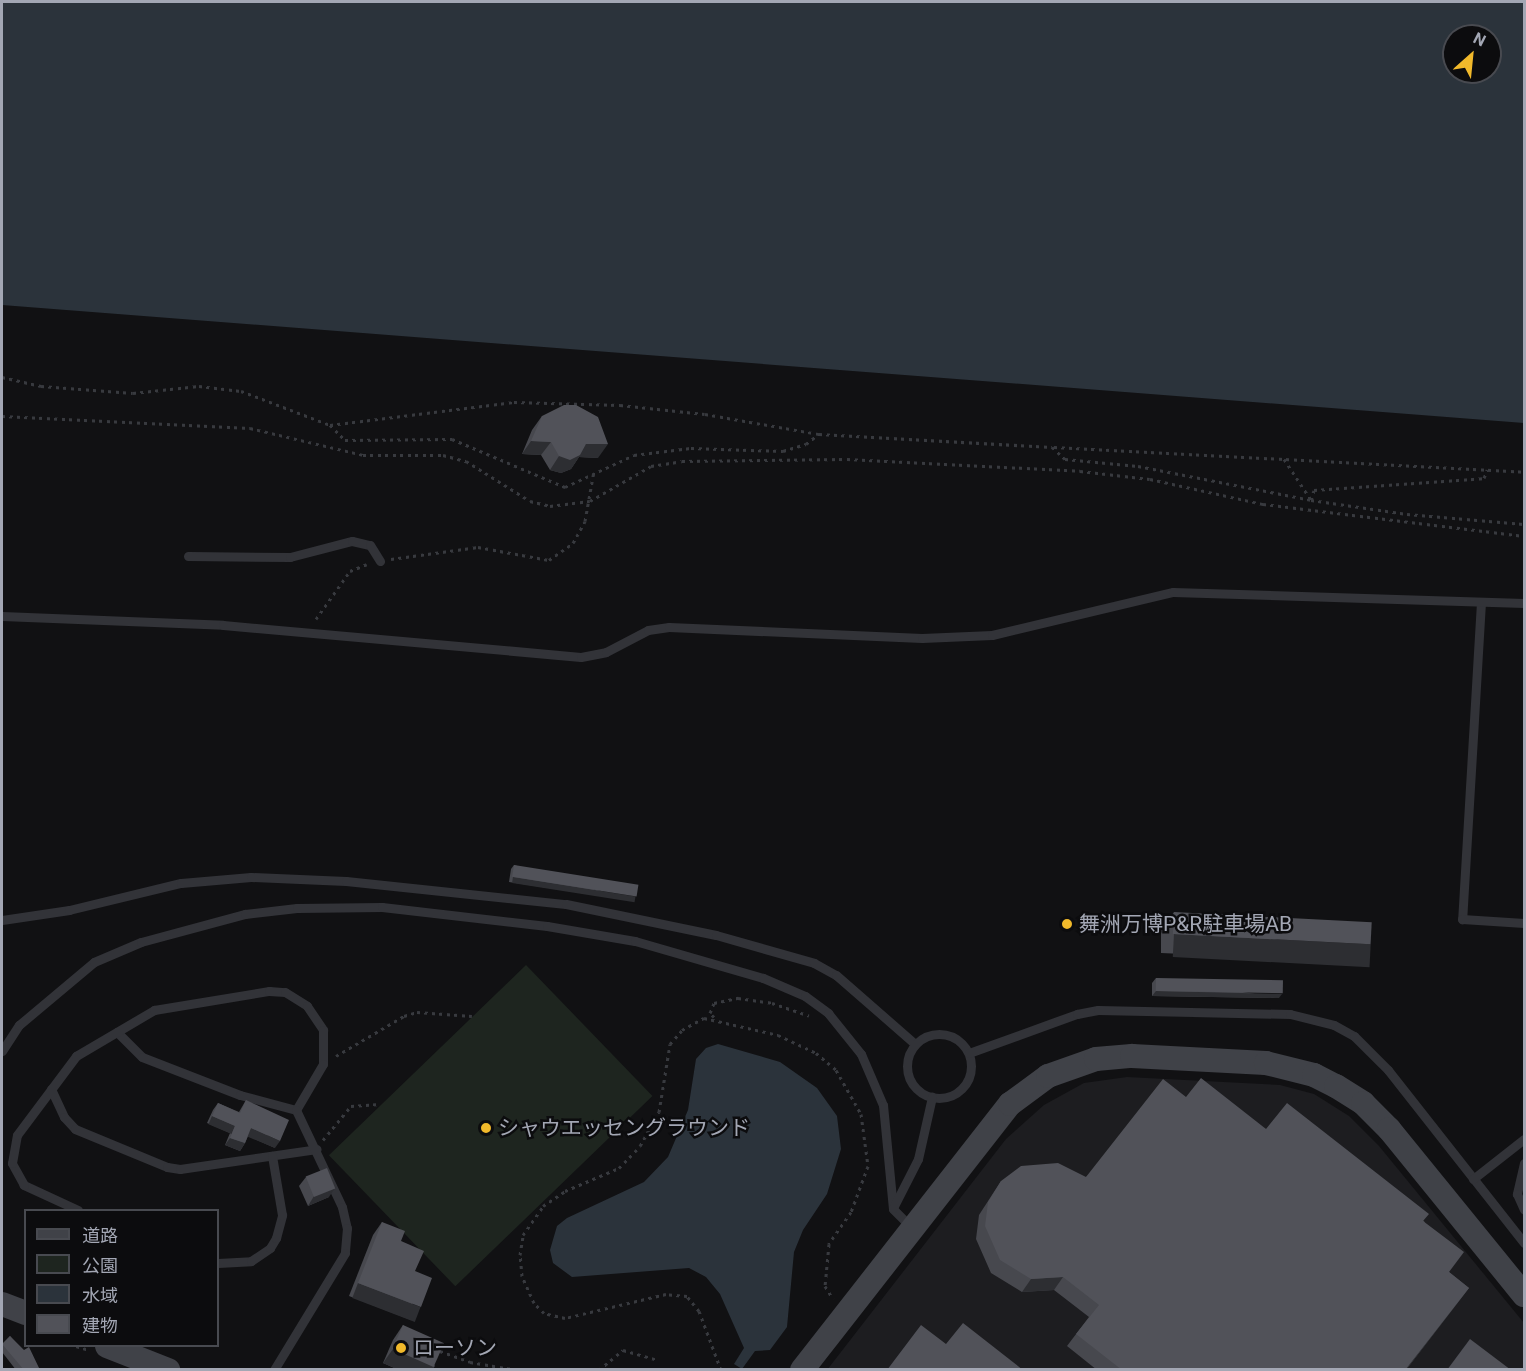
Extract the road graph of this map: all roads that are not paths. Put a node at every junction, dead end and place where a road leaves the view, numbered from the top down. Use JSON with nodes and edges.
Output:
{"nodes":[{"id":1,"x":188,"y":556,"type":"dead end"},
{"id":2,"x":380,"y":561,"type":"road end"},
{"id":3,"x":1481,"y":602,"type":"junction"},
{"id":4,"x":1524,"y":603,"type":"edge"},
{"id":5,"x":2,"y":616,"type":"edge"},
{"id":6,"x":2,"y":920,"type":"edge"},
{"id":7,"x":1524,"y":923,"type":"edge"},
{"id":8,"x":117,"y":1032,"type":"junction"},
{"id":9,"x":915,"y":1044,"type":"junction"},
{"id":10,"x":2,"y":1051,"type":"edge"},
{"id":11,"x":969,"y":1053,"type":"junction"},
{"id":12,"x":51,"y":1089,"type":"junction"},
{"id":13,"x":932,"y":1097,"type":"junction"},
{"id":14,"x":296,"y":1110,"type":"junction"},
{"id":15,"x":1524,"y":1139,"type":"edge"},
{"id":16,"x":316,"y":1149,"type":"junction"},
{"id":17,"x":272,"y":1156,"type":"junction"},
{"id":18,"x":1524,"y":1163,"type":"edge"},
{"id":19,"x":1473,"y":1179,"type":"junction"},
{"id":20,"x":76,"y":1209,"type":"edge"},
{"id":21,"x":893,"y":1209,"type":"junction"},
{"id":22,"x":1524,"y":1210,"type":"edge"},
{"id":23,"x":912,"y":1228,"type":"junction"},
{"id":24,"x":1524,"y":1243,"type":"edge"},
{"id":25,"x":219,"y":1263,"type":"edge"},
{"id":26,"x":1524,"y":1295,"type":"edge"},
{"id":27,"x":2,"y":1304,"type":"edge"},
{"id":28,"x":24,"y":1312,"type":"edge"},
{"id":29,"x":110,"y":1347,"type":"edge"},
{"id":30,"x":168,"y":1370,"type":"edge"},
{"id":31,"x":274,"y":1370,"type":"edge"},
{"id":32,"x":802,"y":1370,"type":"edge"}],
"edges":[{"from":1,"to":2,"type":"lane"},
{"from":3,"to":4,"type":"lane"},
{"from":3,"to":5,"type":"lane"},
{"from":3,"to":7,"type":"lane"},
{"from":6,"to":9,"type":"lane"},
{"from":8,"to":12,"type":"lane"},
{"from":8,"to":14,"type":"lane"},
{"from":8,"to":14,"type":"lane"},
{"from":9,"to":11,"type":"lane"},
{"from":9,"to":13,"type":"lane"},
{"from":10,"to":21,"type":"lane"},
{"from":11,"to":13,"type":"lane"},
{"from":11,"to":19,"type":"lane"},
{"from":12,"to":17,"type":"lane"},
{"from":12,"to":20,"type":"lane"},
{"from":13,"to":21,"type":"lane"},
{"from":14,"to":16,"type":"lane"},
{"from":15,"to":19,"type":"lane"},
{"from":16,"to":17,"type":"lane"},
{"from":16,"to":31,"type":"lane"},
{"from":17,"to":25,"type":"lane"},
{"from":18,"to":22,"type":"lane"},
{"from":19,"to":24,"type":"lane"},
{"from":21,"to":23,"type":"lane"},
{"from":23,"to":26,"type":"street"},
{"from":23,"to":32,"type":"street"},
{"from":27,"to":28,"type":"street"},
{"from":29,"to":30,"type":"street"}]}
